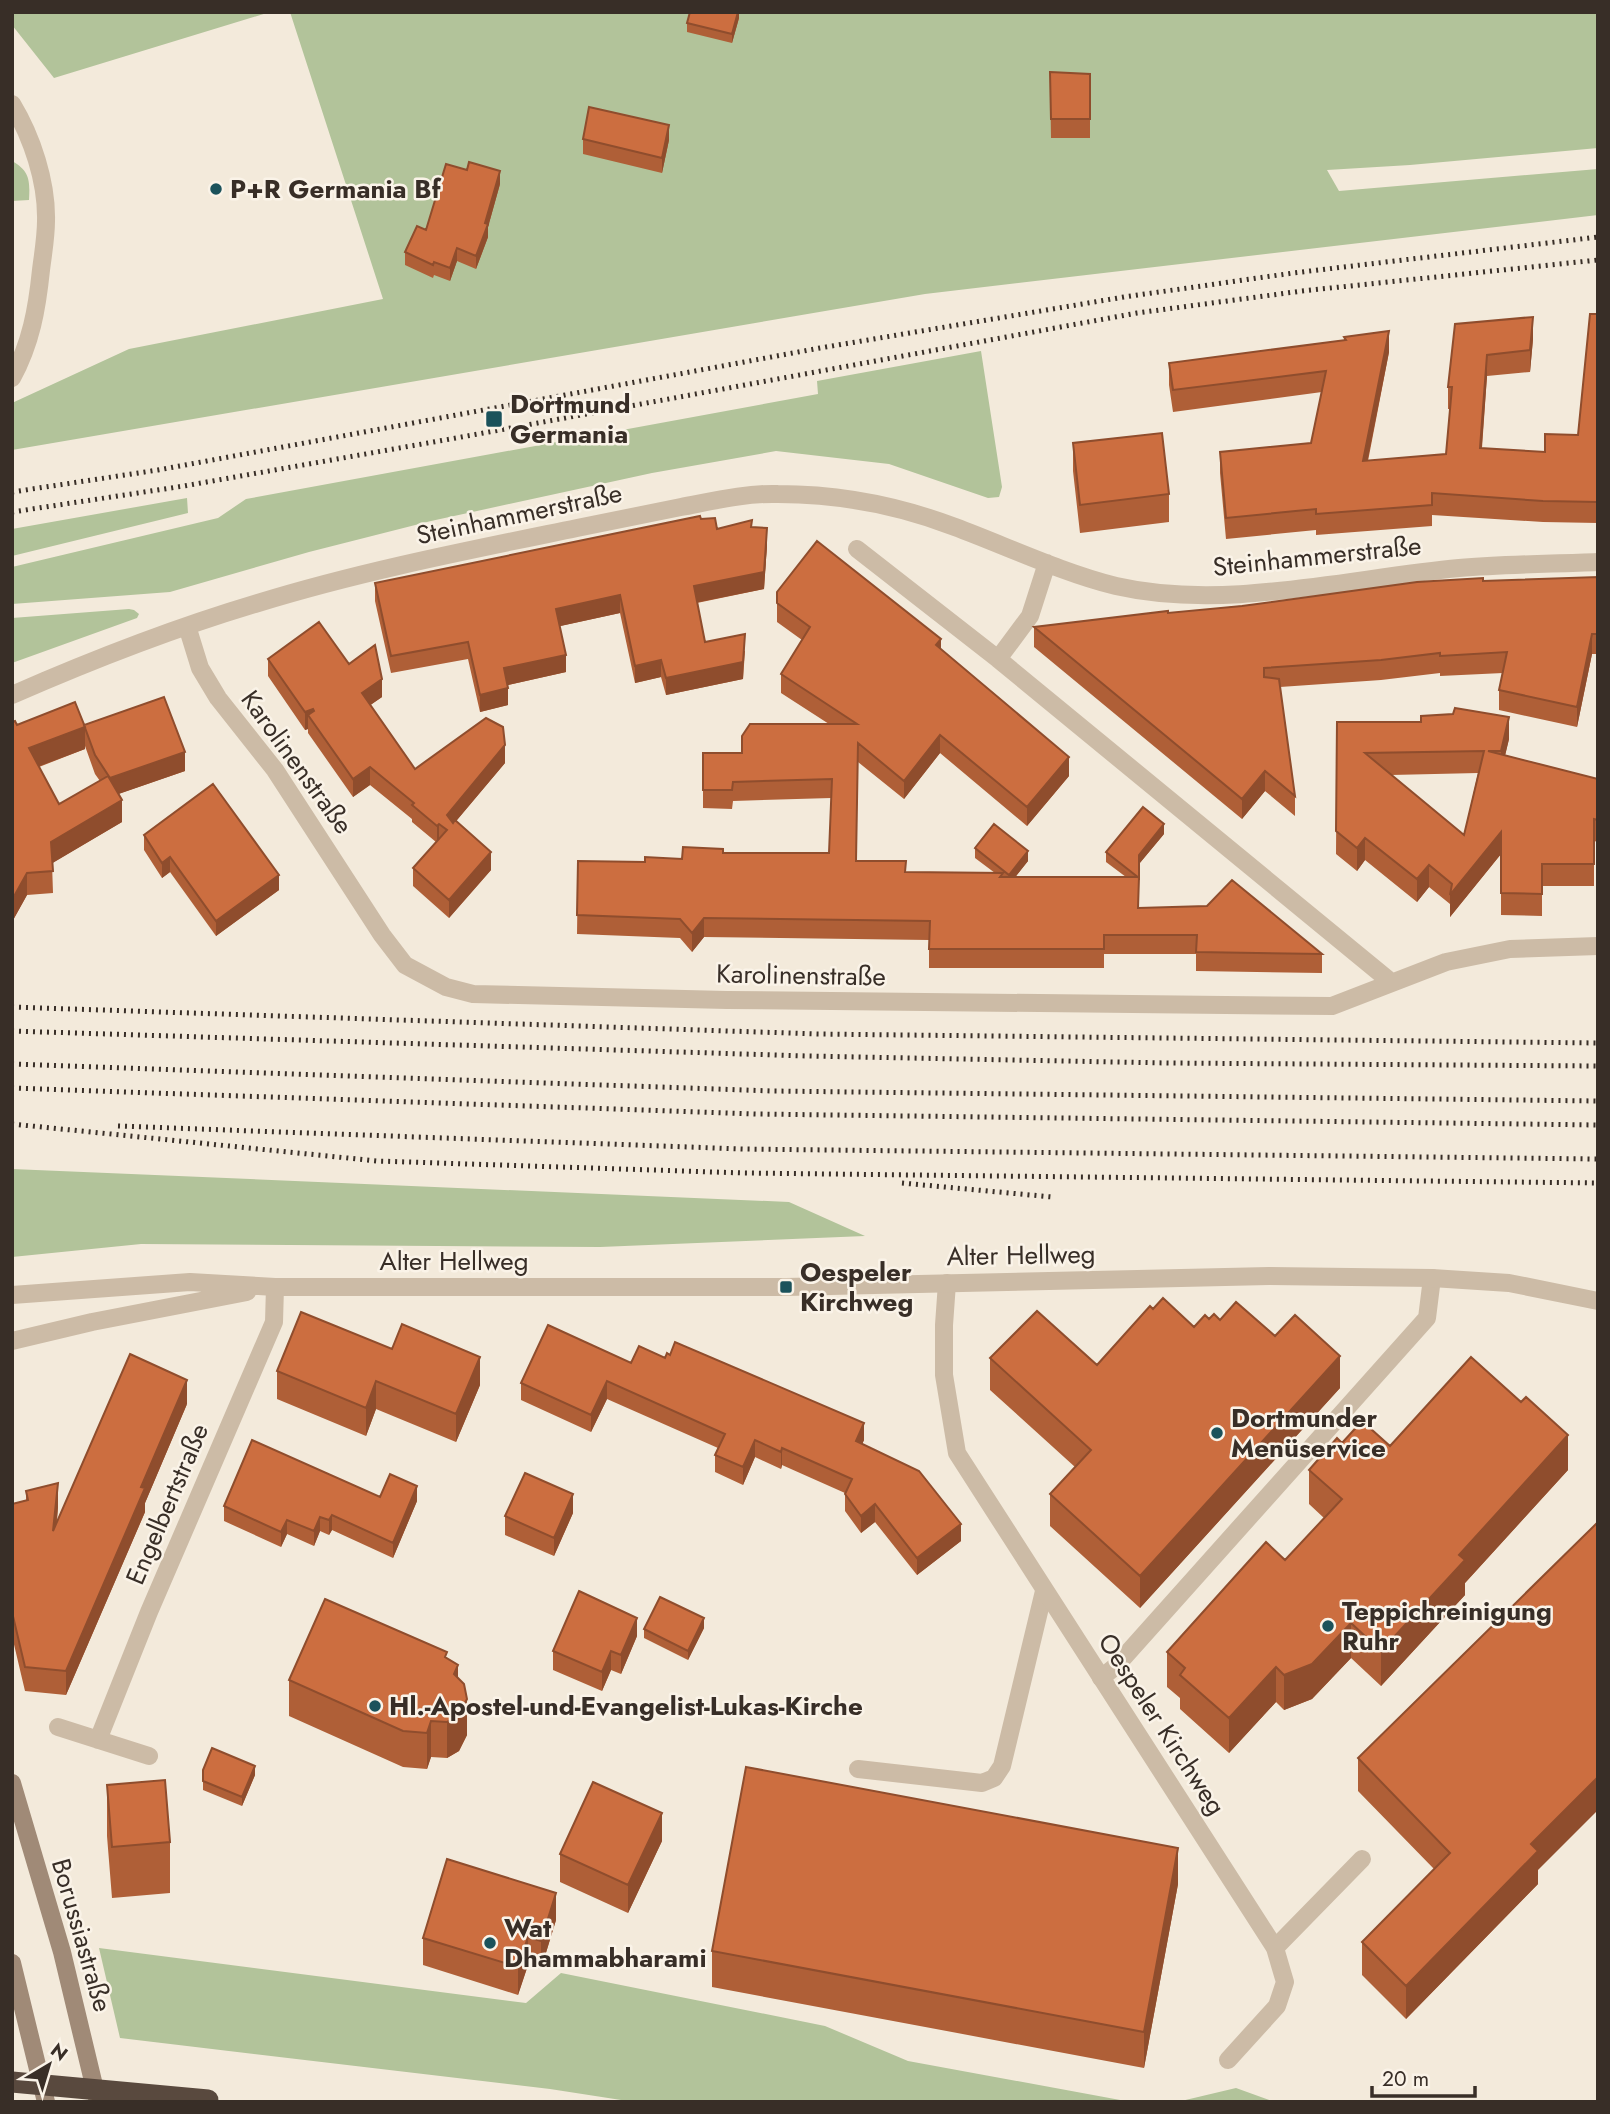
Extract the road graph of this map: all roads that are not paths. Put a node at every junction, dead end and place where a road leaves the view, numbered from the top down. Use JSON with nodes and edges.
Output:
{"nodes":[{"id":1,"x":12,"y":103,"type":"edge"},
{"id":2,"x":12,"y":378,"type":"edge"},
{"id":3,"x":857,"y":549,"type":"dead end"},
{"id":4,"x":1046,"y":562,"type":"junction"},
{"id":5,"x":1598,"y":562,"type":"edge"},
{"id":6,"x":187,"y":626,"type":"junction"},
{"id":7,"x":998,"y":659,"type":"junction"},
{"id":8,"x":12,"y":695,"type":"edge"},
{"id":9,"x":1598,"y":946,"type":"edge"},
{"id":10,"x":1391,"y":982,"type":"junction"},
{"id":11,"x":1432,"y":1278,"type":"junction"},
{"id":12,"x":947,"y":1283,"type":"junction"},
{"id":13,"x":275,"y":1287,"type":"junction"},
{"id":14,"x":12,"y":1295,"type":"edge"},
{"id":15,"x":1598,"y":1301,"type":"edge"},
{"id":16,"x":12,"y":1341,"type":"edge"},
{"id":17,"x":1044,"y":1591,"type":"junction"},
{"id":18,"x":1101,"y":1678,"type":"junction"},
{"id":19,"x":58,"y":1727,"type":"dead end"},
{"id":20,"x":98,"y":1740,"type":"junction"},
{"id":21,"x":149,"y":1756,"type":"dead end"},
{"id":22,"x":858,"y":1769,"type":"dead end"},
{"id":23,"x":12,"y":1783,"type":"edge"},
{"id":24,"x":1362,"y":1859,"type":"dead end"},
{"id":25,"x":1275,"y":1948,"type":"junction"},
{"id":26,"x":12,"y":1963,"type":"edge"},
{"id":27,"x":1228,"y":2060,"type":"dead end"},
{"id":28,"x":12,"y":2082,"type":"edge"},
{"id":29,"x":208,"y":2100,"type":"edge"},
{"id":30,"x":46,"y":2102,"type":"edge"},
{"id":31,"x":98,"y":2102,"type":"edge"}],
"edges":[{"from":1,"to":2,"type":"street"},
{"from":3,"to":7,"type":"street"},
{"from":4,"to":5,"type":"street","name":"Steinhammerstraße"},
{"from":4,"to":6,"type":"street","name":"Steinhammerstraße"},
{"from":4,"to":7,"type":"street"},
{"from":6,"to":8,"type":"street","name":"Steinhammerstraße"},
{"from":6,"to":10,"type":"street","name":"Karolinenstraße"},
{"from":7,"to":10,"type":"street"},
{"from":9,"to":10,"type":"street","name":"Karolinenstraße"},
{"from":11,"to":12,"type":"street","name":"Alter Hellweg"},
{"from":11,"to":15,"type":"street","name":"Alter Hellweg"},
{"from":11,"to":18,"type":"street"},
{"from":12,"to":13,"type":"street","name":"Alter Hellweg"},
{"from":12,"to":17,"type":"street","name":"Oespeler Kirchweg"},
{"from":13,"to":14,"type":"street","name":"Alter Hellweg"},
{"from":13,"to":16,"type":"street","name":"Alter Hellweg"},
{"from":13,"to":20,"type":"street","name":"Engelbertstraße"},
{"from":17,"to":18,"type":"street","name":"Oespeler Kirchweg"},
{"from":17,"to":22,"type":"street"},
{"from":18,"to":25,"type":"street","name":"Oespeler Kirchweg"},
{"from":19,"to":20,"type":"street"},
{"from":20,"to":21,"type":"street"},
{"from":23,"to":31,"type":"main road","name":"Borussiastraße"},
{"from":24,"to":25,"type":"street"},
{"from":25,"to":27,"type":"street","name":"Oespeler Kirchweg"},
{"from":26,"to":30,"type":"main road"},
{"from":28,"to":29,"type":"highway","bridge":true}]}
